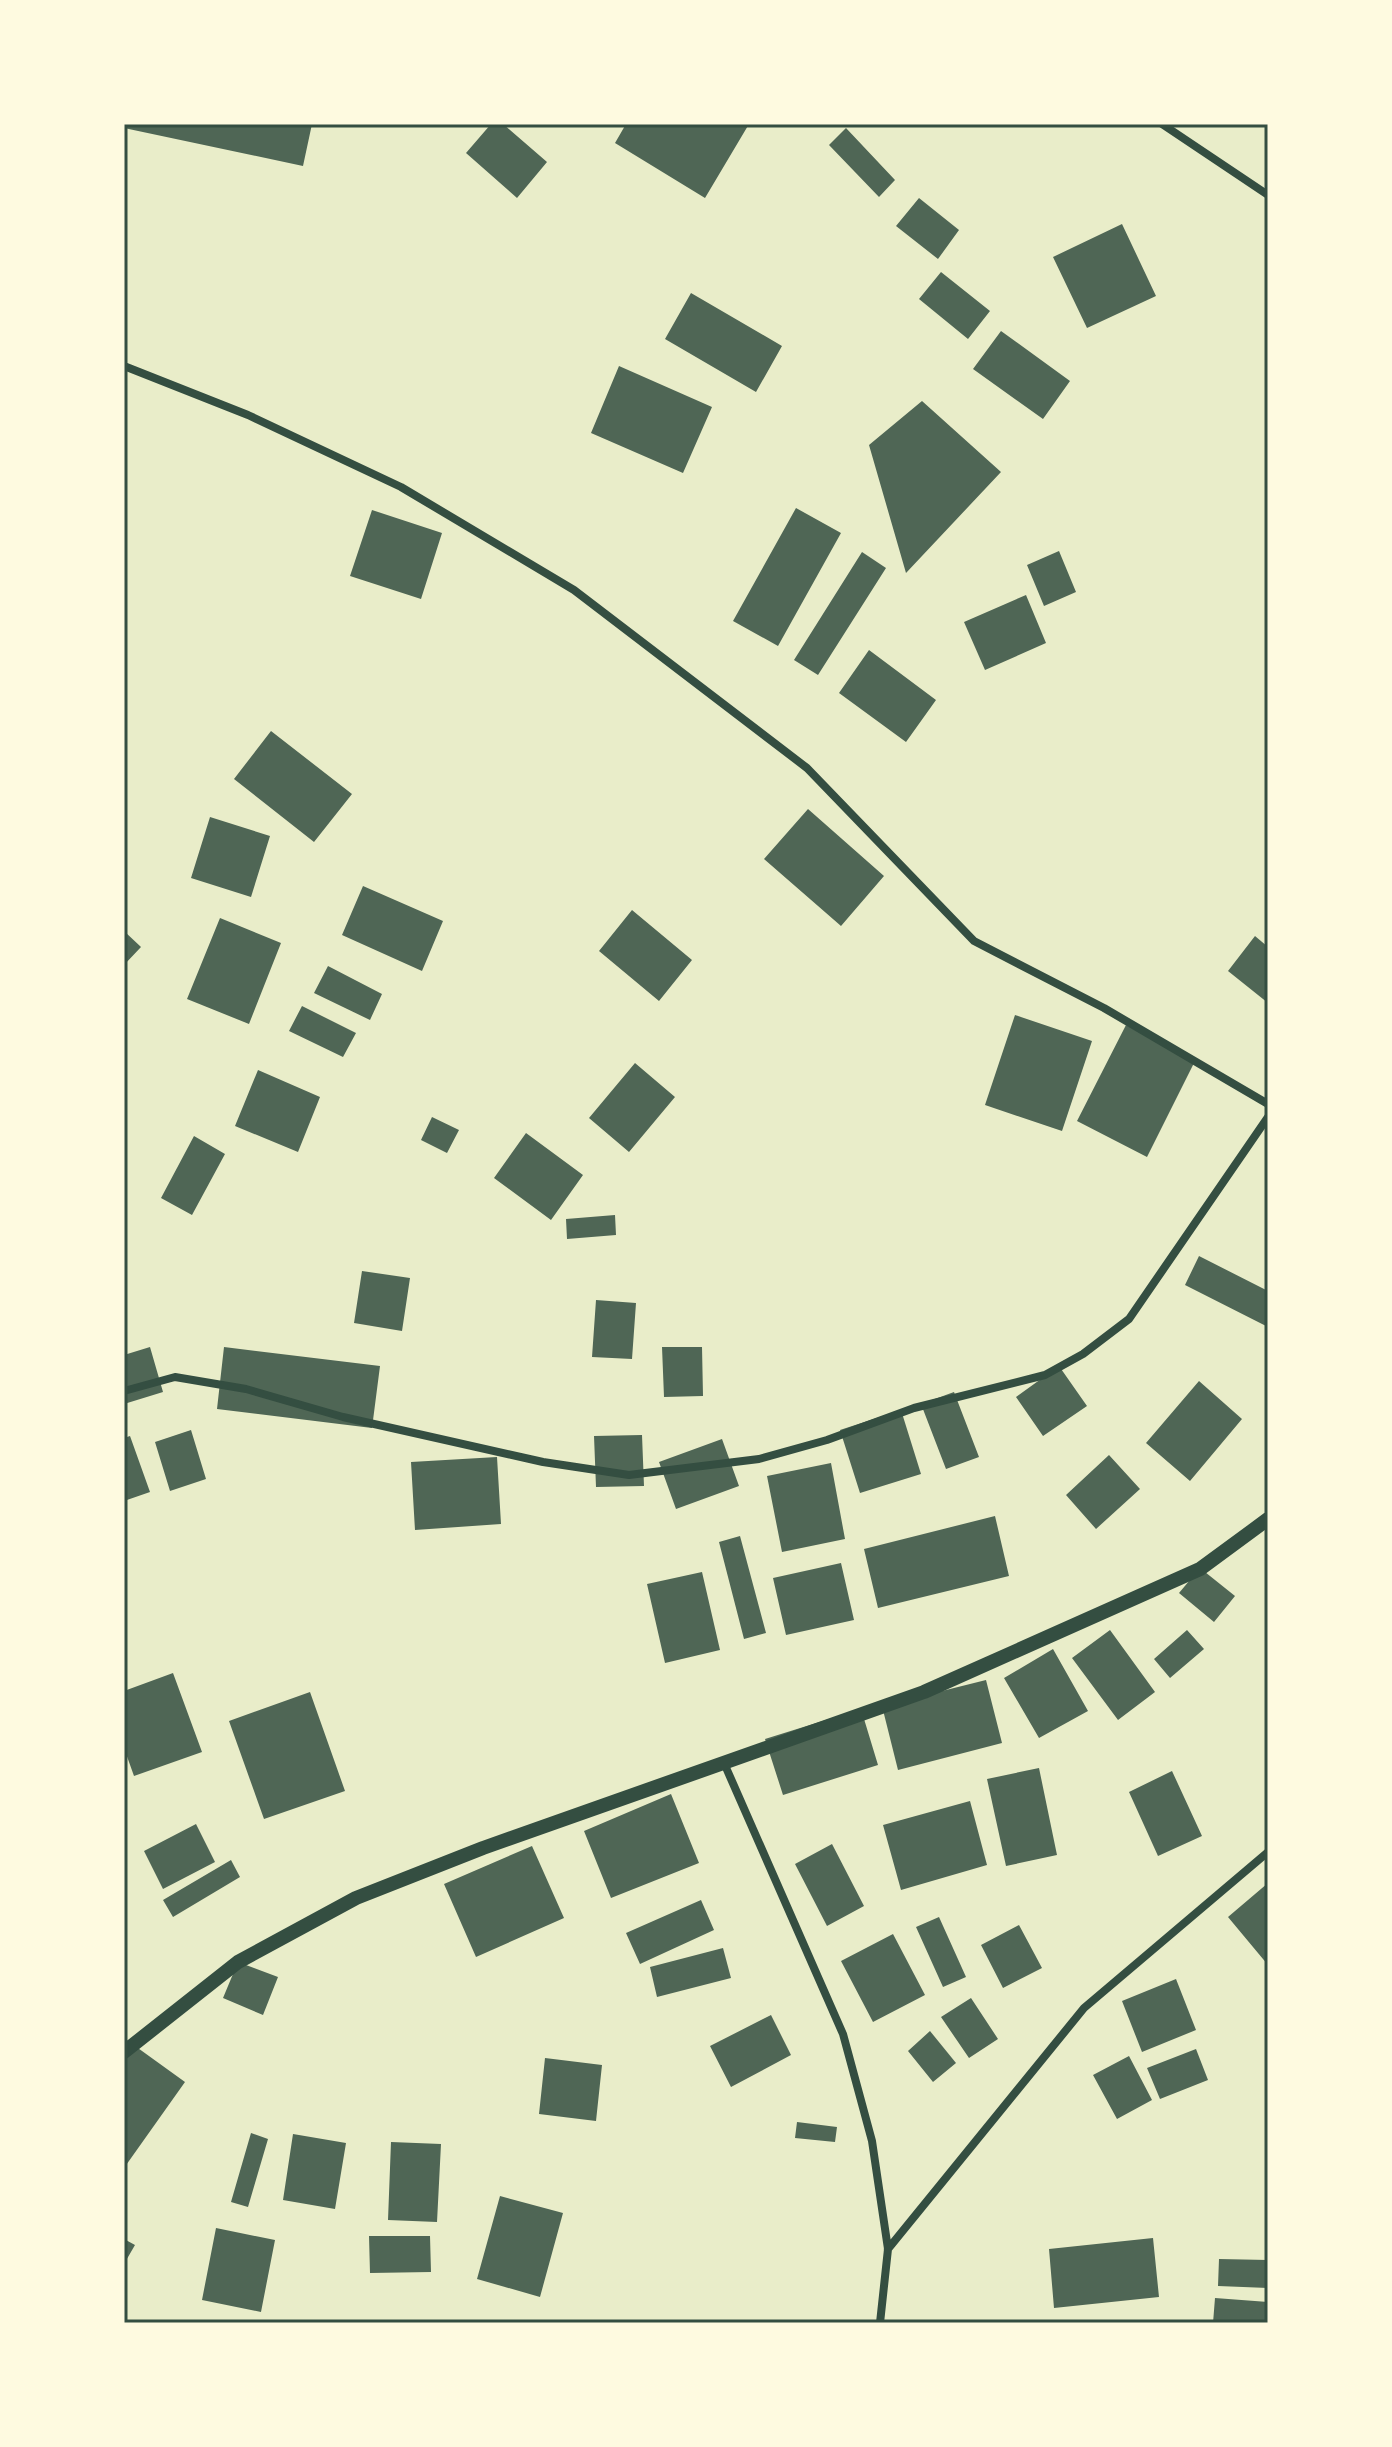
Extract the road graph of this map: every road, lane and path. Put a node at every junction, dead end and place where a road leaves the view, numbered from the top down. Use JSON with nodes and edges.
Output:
{"nodes":[{"id":1,"x":1162,"y":124,"type":"edge"},
{"id":2,"x":1268,"y":195,"type":"edge"},
{"id":3,"x":124,"y":366,"type":"edge"},
{"id":4,"x":1268,"y":1104,"type":"edge"},
{"id":5,"x":1268,"y":1117,"type":"edge"},
{"id":6,"x":124,"y":1391,"type":"edge"},
{"id":7,"x":1268,"y":1519,"type":"edge"},
{"id":8,"x":724,"y":1763,"type":"junction"},
{"id":9,"x":1268,"y":1852,"type":"edge"},
{"id":10,"x":124,"y":2052,"type":"edge"},
{"id":11,"x":888,"y":2249,"type":"junction"},
{"id":12,"x":880,"y":2323,"type":"edge"}],
"edges":[{"from":1,"to":2,"type":"street"},
{"from":3,"to":4,"type":"street"},
{"from":5,"to":6,"type":"street"},
{"from":7,"to":8,"type":"street"},
{"from":8,"to":10,"type":"street"},
{"from":8,"to":11,"type":"street"},
{"from":9,"to":11,"type":"street"},
{"from":11,"to":12,"type":"street"}]}
